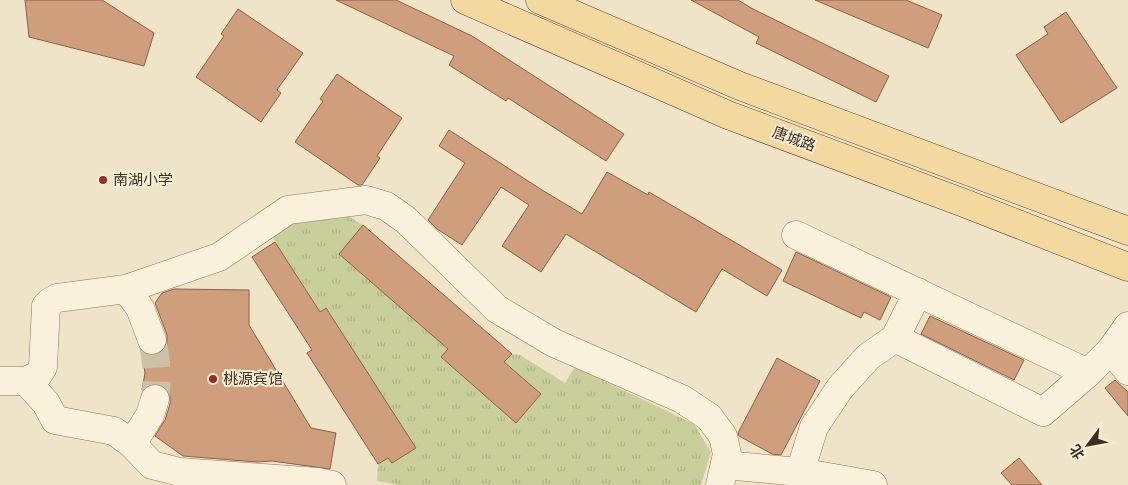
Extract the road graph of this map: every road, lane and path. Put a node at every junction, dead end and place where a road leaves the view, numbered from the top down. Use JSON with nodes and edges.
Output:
{"nodes":[{"id":1,"x":465,"y":0,"type":"edge"},
{"id":2,"x":540,"y":0,"type":"edge"},
{"id":3,"x":1128,"y":231,"type":"edge"},
{"id":4,"x":796,"y":234,"type":"dead end"},
{"id":5,"x":1128,"y":266,"type":"edge"},
{"id":6,"x":126,"y":289,"type":"junction"},
{"id":7,"x":918,"y":292,"type":"junction"},
{"id":8,"x":1128,"y":326,"type":"edge"},
{"id":9,"x":895,"y":338,"type":"junction"},
{"id":10,"x":152,"y":340,"type":"tunnel mouth"},
{"id":11,"x":1111,"y":350,"type":"junction"},
{"id":12,"x":1128,"y":371,"type":"edge"},
{"id":13,"x":1088,"y":373,"type":"junction"},
{"id":14,"x":13,"y":381,"type":"edge"},
{"id":15,"x":155,"y":399,"type":"tunnel mouth"},
{"id":16,"x":132,"y":444,"type":"junction"},
{"id":17,"x":800,"y":472,"type":"junction"},
{"id":18,"x":722,"y":475,"type":"edge"},
{"id":19,"x":332,"y":485,"type":"edge"},
{"id":20,"x":873,"y":485,"type":"edge"}],
"edges":[{"from":1,"to":5,"type":"main road","name":"唐城路"},
{"from":2,"to":3,"type":"main road","name":"唐城路"},
{"from":4,"to":7,"type":"lane"},
{"from":6,"to":10,"type":"lane"},
{"from":6,"to":14,"type":"lane"},
{"from":6,"to":18,"type":"lane"},
{"from":7,"to":9,"type":"lane"},
{"from":7,"to":13,"type":"lane"},
{"from":8,"to":11,"type":"lane"},
{"from":9,"to":13,"type":"lane"},
{"from":9,"to":17,"type":"lane"},
{"from":11,"to":12,"type":"lane"},
{"from":11,"to":13,"type":"lane"},
{"from":14,"to":16,"type":"lane"},
{"from":15,"to":16,"type":"lane"},
{"from":16,"to":19,"type":"lane"},
{"from":17,"to":18,"type":"lane"},
{"from":17,"to":20,"type":"lane"}]}
